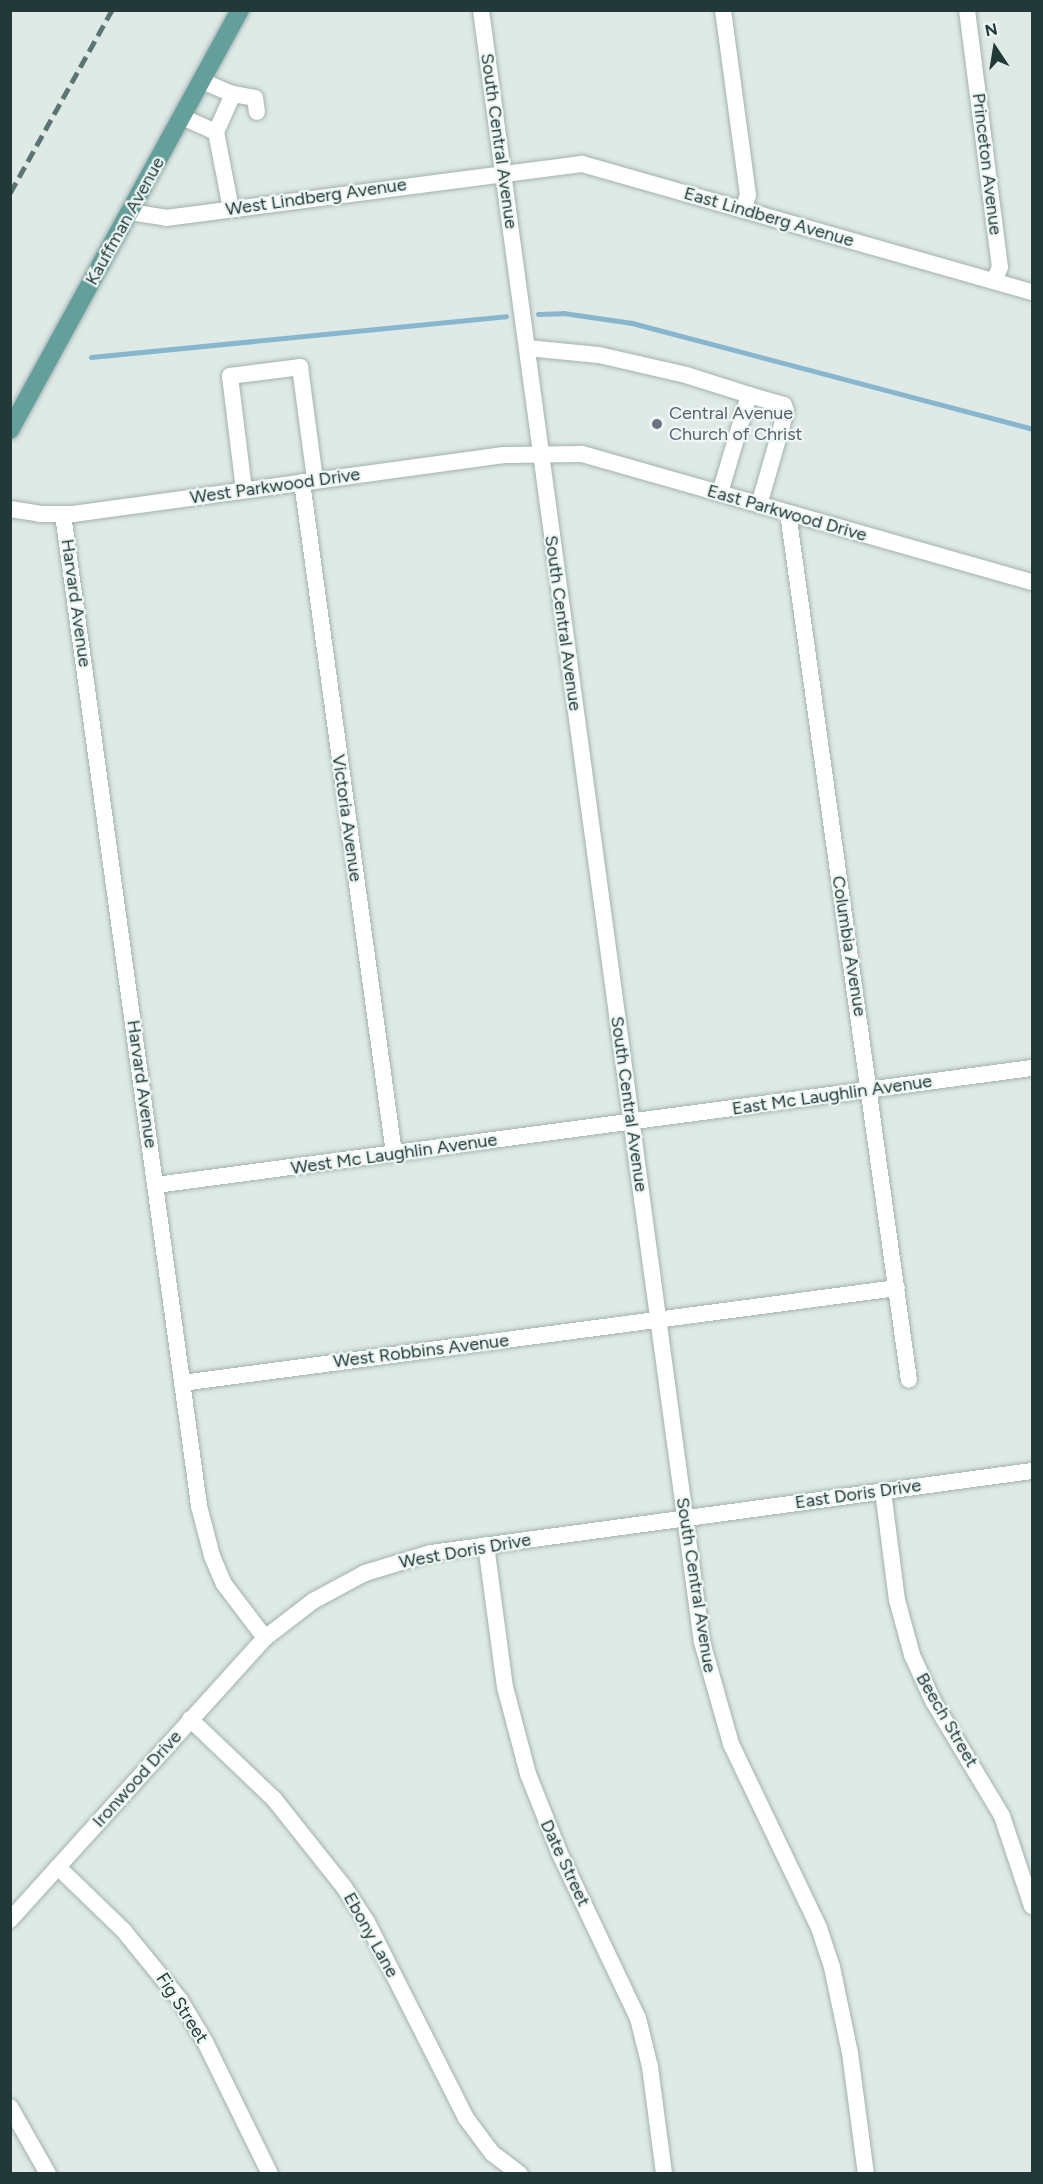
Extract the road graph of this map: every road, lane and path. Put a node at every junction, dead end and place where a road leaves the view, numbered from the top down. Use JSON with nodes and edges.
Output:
{"nodes":[{"id":1,"x":481,"y":10,"type":"edge"},
{"id":2,"x":723,"y":10,"type":"edge"},
{"id":3,"x":967,"y":10,"type":"edge"},
{"id":4,"x":240,"y":11,"type":"edge"},
{"id":5,"x":202,"y":81,"type":"junction"},
{"id":6,"x":233,"y":94,"type":"junction"},
{"id":7,"x":257,"y":112,"type":"dead end"},
{"id":8,"x":182,"y":117,"type":"junction"},
{"id":9,"x":216,"y":132,"type":"junction"},
{"id":10,"x":503,"y":172,"type":"junction"},
{"id":11,"x":231,"y":209,"type":"junction"},
{"id":12,"x":743,"y":210,"type":"junction"},
{"id":13,"x":130,"y":212,"type":"junction"},
{"id":14,"x":994,"y":281,"type":"junction"},
{"id":15,"x":1032,"y":292,"type":"edge"},
{"id":16,"x":526,"y":348,"type":"junction"},
{"id":17,"x":749,"y":394,"type":"junction"},
{"id":18,"x":10,"y":429,"type":"edge"},
{"id":19,"x":540,"y":452,"type":"junction"},
{"id":20,"x":309,"y":481,"type":"junction"},
{"id":21,"x":244,"y":490,"type":"junction"},
{"id":22,"x":720,"y":494,"type":"junction"},
{"id":23,"x":759,"y":505,"type":"junction"},
{"id":24,"x":10,"y":509,"type":"edge"},
{"id":25,"x":788,"y":513,"type":"junction"},
{"id":26,"x":63,"y":514,"type":"junction"},
{"id":27,"x":1032,"y":582,"type":"edge"},
{"id":28,"x":1032,"y":1068,"type":"edge"},
{"id":29,"x":871,"y":1090,"type":"junction"},
{"id":30,"x":632,"y":1122,"type":"junction"},
{"id":31,"x":394,"y":1154,"type":"junction"},
{"id":32,"x":156,"y":1185,"type":"junction"},
{"id":33,"x":897,"y":1288,"type":"junction"},
{"id":34,"x":659,"y":1319,"type":"junction"},
{"id":35,"x":909,"y":1380,"type":"dead end"},
{"id":36,"x":183,"y":1383,"type":"junction"},
{"id":37,"x":1032,"y":1471,"type":"edge"},
{"id":38,"x":883,"y":1491,"type":"junction"},
{"id":39,"x":684,"y":1518,"type":"junction"},
{"id":40,"x":486,"y":1545,"type":"junction"},
{"id":41,"x":265,"y":1638,"type":"junction"},
{"id":42,"x":190,"y":1719,"type":"junction"},
{"id":43,"x":58,"y":1867,"type":"junction"},
{"id":44,"x":1032,"y":1906,"type":"edge"},
{"id":45,"x":10,"y":1920,"type":"edge"},
{"id":46,"x":10,"y":2107,"type":"edge"},
{"id":47,"x":48,"y":2174,"type":"edge"},
{"id":48,"x":270,"y":2174,"type":"edge"},
{"id":49,"x":520,"y":2174,"type":"edge"},
{"id":50,"x":664,"y":2174,"type":"edge"},
{"id":51,"x":866,"y":2174,"type":"edge"}],
"edges":[{"from":1,"to":10,"type":"street","name":"South Central Avenue"},
{"from":2,"to":12,"type":"street"},
{"from":3,"to":14,"type":"street","name":"Princeton Avenue"},
{"from":4,"to":5,"type":"main road","name":"Kauffman Avenue"},
{"from":5,"to":6,"type":"street"},
{"from":5,"to":8,"type":"main road","name":"Kauffman Avenue"},
{"from":6,"to":7,"type":"street"},
{"from":6,"to":9,"type":"street"},
{"from":8,"to":9,"type":"street"},
{"from":8,"to":13,"type":"main road","name":"Kauffman Avenue"},
{"from":9,"to":11,"type":"street"},
{"from":10,"to":11,"type":"street","name":"West Lindberg Avenue"},
{"from":10,"to":12,"type":"street","name":"East Lindberg Avenue"},
{"from":10,"to":16,"type":"street","name":"South Central Avenue"},
{"from":11,"to":13,"type":"street","name":"West Lindberg Avenue"},
{"from":12,"to":14,"type":"street","name":"East Lindberg Avenue"},
{"from":13,"to":18,"type":"main road","name":"Kauffman Avenue"},
{"from":14,"to":15,"type":"street","name":"East Lindberg Avenue"},
{"from":16,"to":17,"type":"street"},
{"from":16,"to":19,"type":"street","name":"South Central Avenue"},
{"from":17,"to":22,"type":"street"},
{"from":17,"to":23,"type":"street"},
{"from":19,"to":20,"type":"street","name":"West Parkwood Drive"},
{"from":19,"to":22,"type":"street","name":"East Parkwood Drive"},
{"from":19,"to":30,"type":"street","name":"South Central Avenue"},
{"from":20,"to":21,"type":"street","name":"West Parkwood Drive"},
{"from":20,"to":21,"type":"street","name":"Victoria Avenue"},
{"from":20,"to":31,"type":"street","name":"Victoria Avenue"},
{"from":21,"to":26,"type":"street","name":"West Parkwood Drive"},
{"from":22,"to":23,"type":"street","name":"East Parkwood Drive"},
{"from":23,"to":25,"type":"street","name":"East Parkwood Drive"},
{"from":24,"to":26,"type":"street","name":"West Parkwood Drive"},
{"from":25,"to":27,"type":"street","name":"East Parkwood Drive"},
{"from":25,"to":29,"type":"street","name":"Columbia Avenue"},
{"from":26,"to":32,"type":"street","name":"Harvard Avenue"},
{"from":28,"to":29,"type":"street","name":"East Mc Laughlin Avenue"},
{"from":29,"to":30,"type":"street","name":"East Mc Laughlin Avenue"},
{"from":29,"to":33,"type":"street","name":"Columbia Avenue"},
{"from":30,"to":31,"type":"street","name":"West Mc Laughlin Avenue"},
{"from":30,"to":34,"type":"street","name":"South Central Avenue"},
{"from":31,"to":32,"type":"street","name":"West Mc Laughlin Avenue"},
{"from":32,"to":36,"type":"street","name":"Harvard Avenue"},
{"from":33,"to":34,"type":"street","name":"West Robbins Avenue"},
{"from":33,"to":35,"type":"street","name":"Columbia Avenue"},
{"from":34,"to":36,"type":"street","name":"West Robbins Avenue"},
{"from":34,"to":39,"type":"street","name":"South Central Avenue"},
{"from":36,"to":41,"type":"street","name":"Harvard Avenue"},
{"from":37,"to":38,"type":"street","name":"East Doris Drive"},
{"from":38,"to":39,"type":"street","name":"East Doris Drive"},
{"from":38,"to":44,"type":"street","name":"Beech Street"},
{"from":39,"to":40,"type":"street","name":"West Doris Drive"},
{"from":39,"to":51,"type":"street","name":"South Central Avenue"},
{"from":40,"to":41,"type":"street","name":"West Doris Drive"},
{"from":40,"to":50,"type":"street","name":"Date Street"},
{"from":41,"to":42,"type":"street","name":"Ironwood Drive"},
{"from":42,"to":43,"type":"street","name":"Ironwood Drive"},
{"from":42,"to":49,"type":"street","name":"Ebony Lane"},
{"from":43,"to":45,"type":"street","name":"Ironwood Drive"},
{"from":43,"to":48,"type":"street","name":"Fig Street"},
{"from":46,"to":47,"type":"street"}]}
